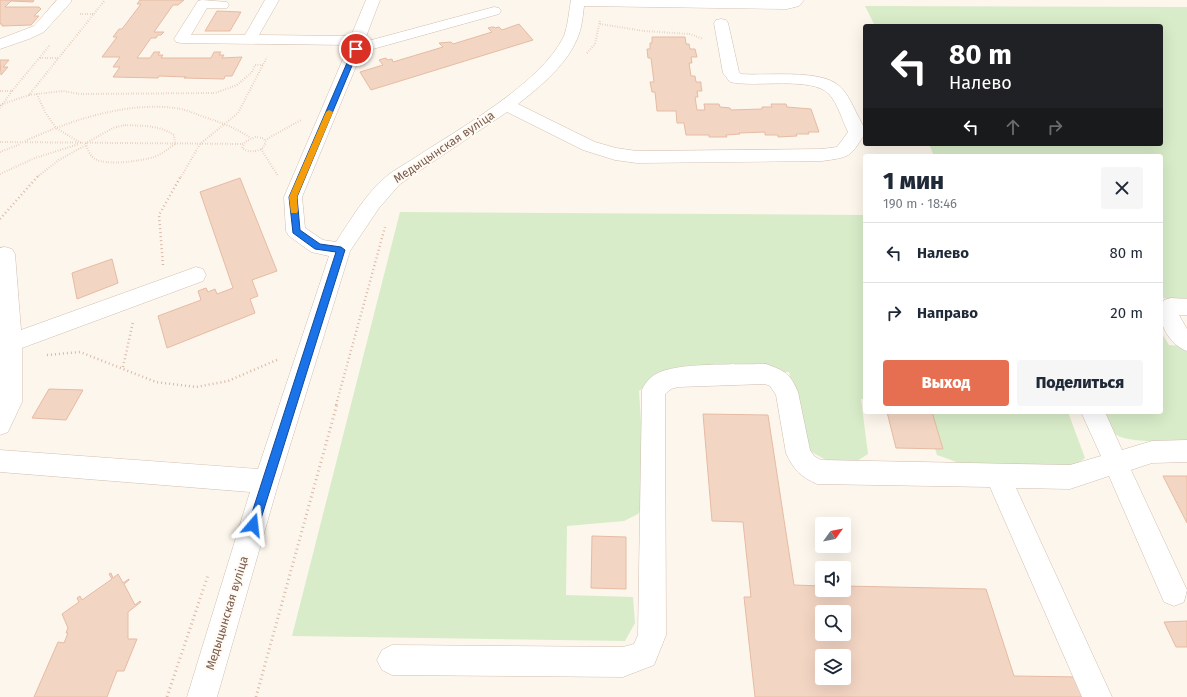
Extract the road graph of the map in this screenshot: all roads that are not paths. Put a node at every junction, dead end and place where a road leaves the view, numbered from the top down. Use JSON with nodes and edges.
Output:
{"nodes":[{"id":1,"x":64,"y":0,"type":"edge"},
{"id":2,"x":272,"y":0,"type":"edge"},
{"id":3,"x":373,"y":0,"type":"edge"},
{"id":4,"x":797,"y":0,"type":"edge"},
{"id":5,"x":578,"y":1,"type":"edge"},
{"id":6,"x":222,"y":4,"type":"dead end"},
{"id":7,"x":494,"y":11,"type":"dead end"},
{"id":8,"x":720,"y":23,"type":"dead end"},
{"id":9,"x":250,"y":39,"type":"junction"},
{"id":10,"x":0,"y":44,"type":"edge"},
{"id":11,"x":356,"y":45,"type":"junction"},
{"id":12,"x":506,"y":105,"type":"junction"},
{"id":13,"x":341,"y":250,"type":"junction"},
{"id":14,"x":5,"y":254,"type":"dead end"},
{"id":15,"x":196,"y":275,"type":"dead end"},
{"id":16,"x":1187,"y":307,"type":"edge"},
{"id":17,"x":1187,"y":342,"type":"edge"},
{"id":18,"x":11,"y":343,"type":"junction"},
{"id":19,"x":1094,"y":414,"type":"edge"},
{"id":20,"x":0,"y":424,"type":"edge"},
{"id":21,"x":1187,"y":451,"type":"edge"},
{"id":22,"x":0,"y":461,"type":"edge"},
{"id":23,"x":1115,"y":463,"type":"junction"},
{"id":24,"x":998,"y":477,"type":"junction"},
{"id":25,"x":266,"y":482,"type":"junction"},
{"id":26,"x":1174,"y":592,"type":"dead end"},
{"id":27,"x":392,"y":660,"type":"dead end"},
{"id":28,"x":202,"y":697,"type":"edge"},
{"id":29,"x":1097,"y":697,"type":"edge"}],
"edges":[{"from":1,"to":10,"type":"street"},
{"from":2,"to":9,"type":"street"},
{"from":3,"to":11,"type":"street"},
{"from":4,"to":5,"type":"street"},
{"from":5,"to":12,"type":"street","name":"Медыцынская вуліца"},
{"from":6,"to":9,"type":"street"},
{"from":7,"to":11,"type":"street"},
{"from":8,"to":12,"type":"street"},
{"from":9,"to":11,"type":"street"},
{"from":11,"to":13,"type":"street"},
{"from":12,"to":13,"type":"street","name":"Медыцынская вуліца"},
{"from":13,"to":25,"type":"street","name":"Медыцынская вуліца"},
{"from":14,"to":18,"type":"street"},
{"from":15,"to":18,"type":"street"},
{"from":16,"to":17,"type":"street"},
{"from":18,"to":20,"type":"street"},
{"from":19,"to":23,"type":"street"},
{"from":21,"to":23,"type":"street"},
{"from":22,"to":25,"type":"street"},
{"from":23,"to":24,"type":"street"},
{"from":23,"to":26,"type":"street"},
{"from":24,"to":27,"type":"street"},
{"from":24,"to":29,"type":"street"},
{"from":25,"to":28,"type":"street","name":"Медыцынская вуліца"}]}
